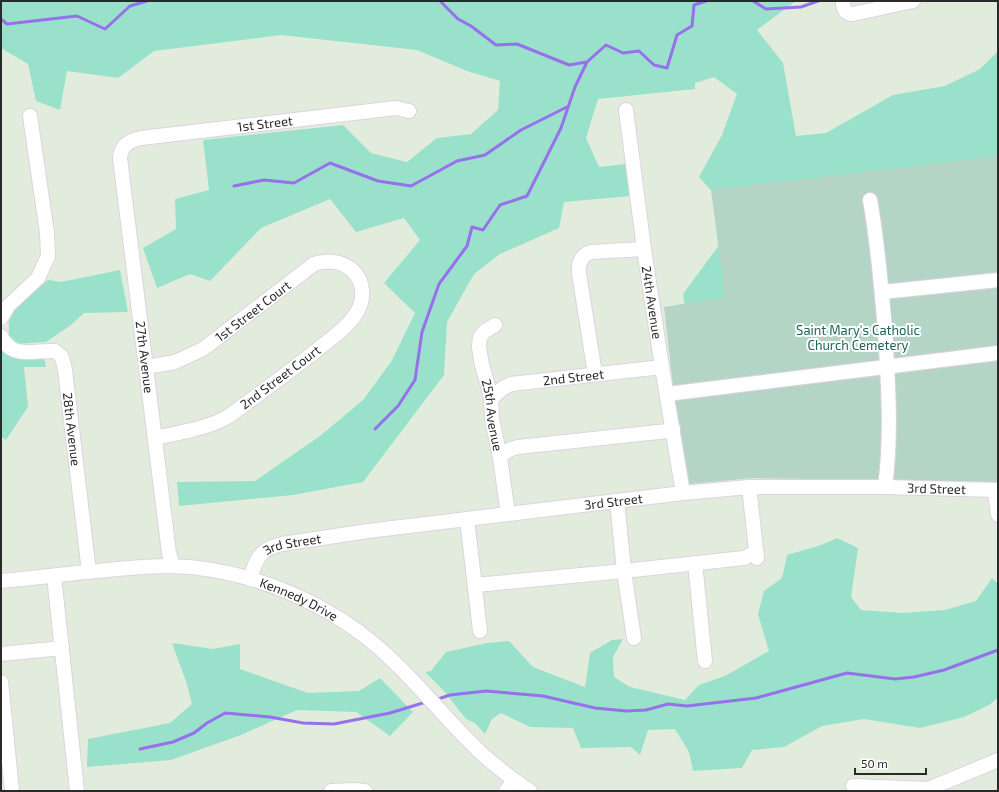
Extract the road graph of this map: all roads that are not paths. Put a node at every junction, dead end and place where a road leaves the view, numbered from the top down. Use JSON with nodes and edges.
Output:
{"nodes":[{"id":1,"x":913,"y":1,"type":"edge"},
{"id":2,"x":843,"y":4,"type":"dead end"},
{"id":3,"x":626,"y":110,"type":"dead end"},
{"id":4,"x":409,"y":111,"type":"dead end"},
{"id":5,"x":30,"y":116,"type":"dead end"},
{"id":6,"x":123,"y":148,"type":"joint"},
{"id":7,"x":870,"y":200,"type":"dead end"},
{"id":8,"x":644,"y":249,"type":"junction"},
{"id":9,"x":357,"y":274,"type":"joint"},
{"id":10,"x":998,"y":280,"type":"edge"},
{"id":11,"x":882,"y":292,"type":"junction"},
{"id":12,"x":1,"y":318,"type":"edge"},
{"id":13,"x":495,"y":325,"type":"dead end"},
{"id":14,"x":1,"y":336,"type":"edge"},
{"id":15,"x":998,"y":353,"type":"edge"},
{"id":16,"x":887,"y":366,"type":"junction"},
{"id":17,"x":146,"y":367,"type":"junction"},
{"id":18,"x":662,"y":367,"type":"junction"},
{"id":19,"x":595,"y":374,"type":"junction"},
{"id":20,"x":667,"y":394,"type":"junction"},
{"id":21,"x":491,"y":399,"type":"junction"},
{"id":22,"x":673,"y":429,"type":"junction"},
{"id":23,"x":155,"y":438,"type":"junction"},
{"id":24,"x":500,"y":458,"type":"junction"},
{"id":25,"x":749,"y":487,"type":"junction"},
{"id":26,"x":885,"y":487,"type":"junction"},
{"id":27,"x":997,"y":490,"type":"edge"},
{"id":28,"x":683,"y":493,"type":"junction"},
{"id":29,"x":617,"y":501,"type":"junction"},
{"id":30,"x":508,"y":514,"type":"junction"},
{"id":31,"x":998,"y":515,"type":"edge"},
{"id":32,"x":467,"y":519,"type":"junction"},
{"id":33,"x":695,"y":563,"type":"junction"},
{"id":34,"x":173,"y":566,"type":"junction"},
{"id":35,"x":624,"y":571,"type":"junction"},
{"id":36,"x":89,"y":572,"type":"junction"},
{"id":37,"x":54,"y":576,"type":"junction"},
{"id":38,"x":250,"y":579,"type":"junction"},
{"id":39,"x":1,"y":581,"type":"edge"},
{"id":40,"x":475,"y":585,"type":"junction"},
{"id":41,"x":480,"y":631,"type":"dead end"},
{"id":42,"x":634,"y":638,"type":"dead end"},
{"id":43,"x":62,"y":648,"type":"junction"},
{"id":44,"x":1,"y":654,"type":"edge"},
{"id":45,"x":705,"y":661,"type":"dead end"},
{"id":46,"x":1,"y":682,"type":"edge"},
{"id":47,"x":998,"y":760,"type":"edge"},
{"id":48,"x":510,"y":786,"type":"edge"},
{"id":49,"x":853,"y":786,"type":"dead end"},
{"id":50,"x":928,"y":790,"type":"edge"},
{"id":51,"x":12,"y":791,"type":"edge"},
{"id":52,"x":77,"y":791,"type":"edge"},
{"id":53,"x":331,"y":791,"type":"edge"},
{"id":54,"x":365,"y":791,"type":"edge"},
{"id":55,"x":530,"y":791,"type":"edge"}],
"edges":[{"from":1,"to":2,"type":"street"},
{"from":3,"to":8,"type":"street","name":"24th Avenue"},
{"from":4,"to":6,"type":"street","name":"1st Street"},
{"from":5,"to":12,"type":"street"},
{"from":6,"to":17,"type":"street","name":"27th Avenue"},
{"from":7,"to":11,"type":"street"},
{"from":8,"to":18,"type":"street","name":"24th Avenue"},
{"from":8,"to":19,"type":"street"},
{"from":9,"to":17,"type":"street","name":"1st Street Court"},
{"from":9,"to":23,"type":"street","name":"2nd Street Court"},
{"from":10,"to":11,"type":"street"},
{"from":11,"to":16,"type":"street"},
{"from":13,"to":21,"type":"street","name":"25th Avenue"},
{"from":14,"to":36,"type":"street","name":"28th Avenue"},
{"from":15,"to":16,"type":"street"},
{"from":16,"to":20,"type":"street"},
{"from":16,"to":26,"type":"street"},
{"from":17,"to":23,"type":"street","name":"27th Avenue"},
{"from":18,"to":19,"type":"street","name":"2nd Street"},
{"from":18,"to":20,"type":"street","name":"24th Avenue"},
{"from":19,"to":21,"type":"street","name":"2nd Street"},
{"from":20,"to":22,"type":"street","name":"24th Avenue"},
{"from":21,"to":24,"type":"street","name":"25th Avenue"},
{"from":22,"to":24,"type":"street"},
{"from":22,"to":28,"type":"street","name":"24th Avenue"},
{"from":23,"to":34,"type":"street","name":"27th Avenue"},
{"from":24,"to":30,"type":"street","name":"25th Avenue"},
{"from":25,"to":26,"type":"street","name":"3rd Street"},
{"from":25,"to":28,"type":"street","name":"3rd Street"},
{"from":25,"to":33,"type":"street"},
{"from":26,"to":27,"type":"street","name":"3rd Street"},
{"from":27,"to":31,"type":"street"},
{"from":28,"to":29,"type":"street","name":"3rd Street"},
{"from":29,"to":30,"type":"street","name":"3rd Street"},
{"from":29,"to":35,"type":"street"},
{"from":30,"to":32,"type":"street","name":"3rd Street"},
{"from":32,"to":38,"type":"street","name":"3rd Street"},
{"from":32,"to":40,"type":"street"},
{"from":33,"to":35,"type":"street"},
{"from":33,"to":45,"type":"street"},
{"from":34,"to":36,"type":"street","name":"Kennedy Drive"},
{"from":34,"to":38,"type":"street","name":"Kennedy Drive"},
{"from":35,"to":40,"type":"street"},
{"from":35,"to":42,"type":"street"},
{"from":36,"to":37,"type":"street","name":"Kennedy Drive"},
{"from":37,"to":39,"type":"street","name":"Kennedy Drive"},
{"from":37,"to":43,"type":"street"},
{"from":38,"to":48,"type":"street","name":"Kennedy Drive"},
{"from":40,"to":41,"type":"street"},
{"from":43,"to":44,"type":"street"},
{"from":43,"to":52,"type":"street"},
{"from":46,"to":51,"type":"street"},
{"from":47,"to":50,"type":"street"},
{"from":48,"to":55,"type":"street","name":"Kennedy Drive"},
{"from":49,"to":50,"type":"street"},
{"from":53,"to":54,"type":"street"}]}
